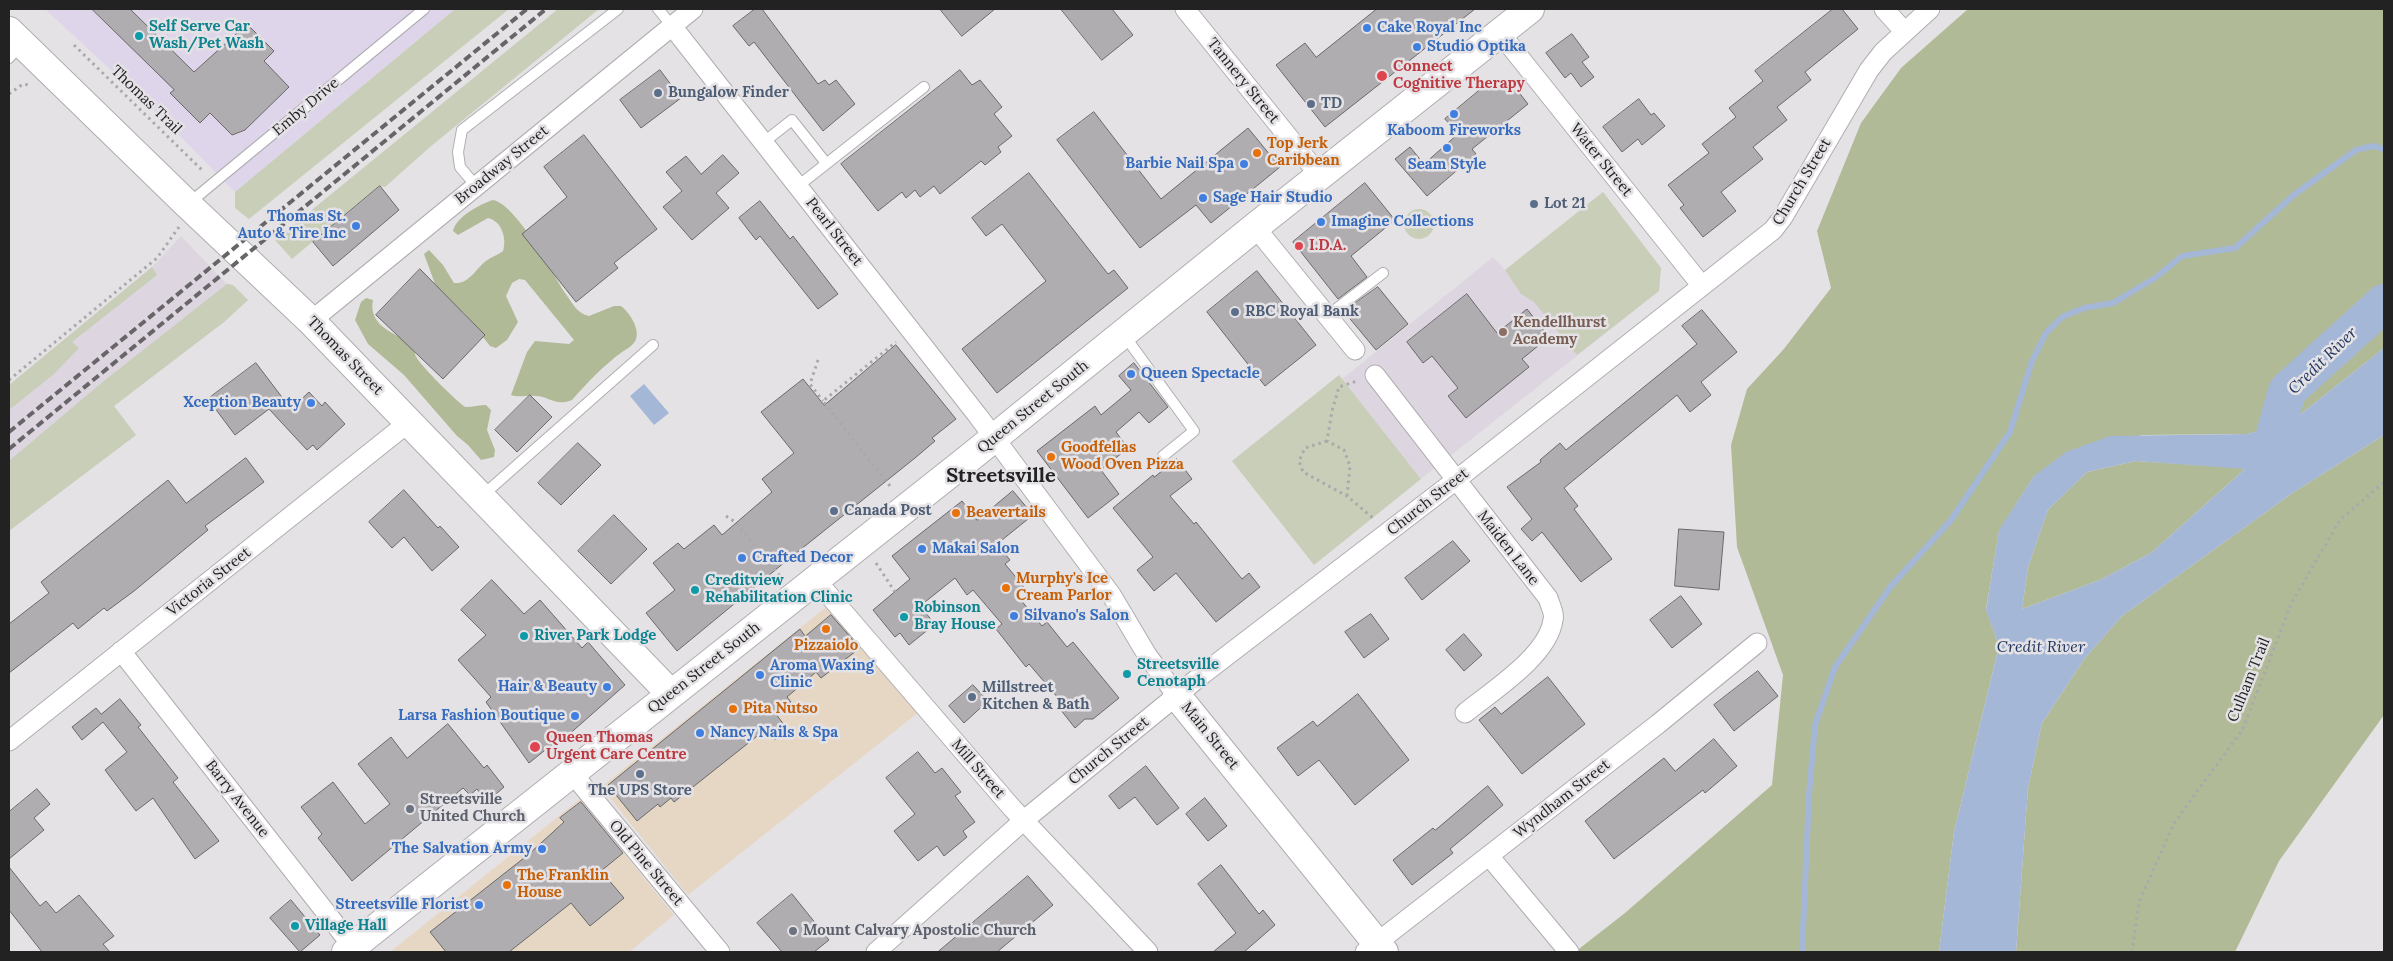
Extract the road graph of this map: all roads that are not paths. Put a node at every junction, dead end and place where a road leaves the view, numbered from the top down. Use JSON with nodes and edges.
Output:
{"nodes":[{"id":1,"x":424,"y":9,"type":"edge"},
{"id":2,"x":618,"y":9,"type":"edge"},
{"id":3,"x":658,"y":9,"type":"edge"},
{"id":4,"x":693,"y":9,"type":"edge"},
{"id":5,"x":1185,"y":9,"type":"edge"},
{"id":6,"x":1530,"y":9,"type":"edge"},
{"id":7,"x":1884,"y":9,"type":"edge"},
{"id":8,"x":1930,"y":9,"type":"edge"},
{"id":9,"x":672,"y":26,"type":"junction"},
{"id":10,"x":1904,"y":31,"type":"junction"},
{"id":11,"x":1500,"y":33,"type":"junction"},
{"id":12,"x":13,"y":44,"type":"edge"},
{"id":13,"x":924,"y":88,"type":"dead end"},
{"id":14,"x":764,"y":142,"type":"junction"},
{"id":15,"x":826,"y":163,"type":"junction"},
{"id":16,"x":1320,"y":176,"type":"junction"},
{"id":17,"x":476,"y":186,"type":"junction"},
{"id":18,"x":798,"y":186,"type":"junction"},
{"id":19,"x":184,"y":215,"type":"junction"},
{"id":20,"x":1255,"y":227,"type":"junction"},
{"id":21,"x":1383,"y":273,"type":"dead end"},
{"id":22,"x":1702,"y":286,"type":"junction"},
{"id":23,"x":1327,"y":316,"type":"junction"},
{"id":24,"x":312,"y":321,"type":"junction"},
{"id":25,"x":1123,"y":334,"type":"junction"},
{"id":26,"x":653,"y":345,"type":"dead end"},
{"id":27,"x":1355,"y":350,"type":"dead end"},
{"id":28,"x":1376,"y":375,"type":"road end"},
{"id":29,"x":409,"y":422,"type":"junction"},
{"id":30,"x":994,"y":438,"type":"junction"},
{"id":31,"x":1164,"y":456,"type":"dead end"},
{"id":32,"x":1456,"y":480,"type":"junction"},
{"id":33,"x":481,"y":496,"type":"junction"},
{"id":34,"x":815,"y":579,"type":"junction"},
{"id":35,"x":1757,"y":643,"type":"dead end"},
{"id":36,"x":121,"y":651,"type":"junction"},
{"id":37,"x":671,"y":694,"type":"junction"},
{"id":38,"x":1177,"y":696,"type":"junction"},
{"id":39,"x":1465,"y":713,"type":"dead end"},
{"id":40,"x":9,"y":741,"type":"edge"},
{"id":41,"x":572,"y":773,"type":"junction"},
{"id":42,"x":1023,"y":822,"type":"junction"},
{"id":43,"x":1489,"y":856,"type":"junction"},
{"id":44,"x":349,"y":949,"type":"edge"},
{"id":45,"x":1375,"y":949,"type":"edge"},
{"id":46,"x":720,"y":952,"type":"edge"},
{"id":47,"x":876,"y":952,"type":"edge"},
{"id":48,"x":1148,"y":952,"type":"edge"},
{"id":49,"x":1570,"y":952,"type":"edge"}],
"edges":[{"from":1,"to":19,"type":"lane","name":"Emby Drive"},
{"from":2,"to":17,"type":"lane"},
{"from":3,"to":9,"type":"lane"},
{"from":4,"to":9,"type":"street","name":"Broadway Street"},
{"from":5,"to":16,"type":"street","name":"Tannery Street"},
{"from":6,"to":11,"type":"main road","name":"Queen Street South"},
{"from":7,"to":10,"type":"street"},
{"from":8,"to":10,"type":"street","name":"Church Street"},
{"from":9,"to":14,"type":"street","name":"Pearl Street"},
{"from":9,"to":17,"type":"street","name":"Broadway Street"},
{"from":10,"to":22,"type":"street","name":"Church Street"},
{"from":11,"to":16,"type":"main road","name":"Queen Street South"},
{"from":11,"to":22,"type":"street","name":"Water Street"},
{"from":12,"to":19,"type":"main road","name":"Thomas Street"},
{"from":13,"to":15,"type":"lane"},
{"from":14,"to":15,"type":"lane"},
{"from":14,"to":18,"type":"street","name":"Pearl Street"},
{"from":15,"to":18,"type":"lane"},
{"from":16,"to":20,"type":"main road","name":"Queen Street South"},
{"from":17,"to":24,"type":"street","name":"Broadway Street"},
{"from":18,"to":30,"type":"street","name":"Pearl Street"},
{"from":19,"to":24,"type":"main road","name":"Thomas Street"},
{"from":20,"to":23,"type":"street"},
{"from":20,"to":25,"type":"main road","name":"Queen Street South"},
{"from":21,"to":23,"type":"lane"},
{"from":22,"to":32,"type":"street","name":"Church Street"},
{"from":23,"to":27,"type":"street"},
{"from":24,"to":29,"type":"main road","name":"Thomas Street"},
{"from":25,"to":30,"type":"main road","name":"Queen Street South"},
{"from":25,"to":31,"type":"lane"},
{"from":26,"to":33,"type":"lane"},
{"from":28,"to":32,"type":"street","name":"Maiden Lane"},
{"from":29,"to":33,"type":"main road","name":"Thomas Street"},
{"from":29,"to":36,"type":"street","name":"Victoria Street"},
{"from":30,"to":34,"type":"main road","name":"Queen Street South"},
{"from":30,"to":38,"type":"street","name":"Main Street"},
{"from":32,"to":38,"type":"street","name":"Church Street"},
{"from":32,"to":39,"type":"street","name":"Maiden Lane"},
{"from":33,"to":37,"type":"main road","name":"Thomas Street"},
{"from":34,"to":37,"type":"main road","name":"Queen Street South"},
{"from":34,"to":42,"type":"street","name":"Mill Street"},
{"from":35,"to":43,"type":"street","name":"Wyndham Street"},
{"from":36,"to":40,"type":"street","name":"Victoria Street"},
{"from":36,"to":44,"type":"street","name":"Barry Avenue"},
{"from":37,"to":41,"type":"main road","name":"Queen Street South"},
{"from":38,"to":42,"type":"street","name":"Church Street"},
{"from":38,"to":45,"type":"main road","name":"Main Street"},
{"from":41,"to":44,"type":"main road","name":"Queen Street South"},
{"from":41,"to":46,"type":"street","name":"Old Pine Street"},
{"from":42,"to":47,"type":"street","name":"Church Street"},
{"from":42,"to":48,"type":"street","name":"Mill Street"},
{"from":43,"to":45,"type":"street","name":"Wyndham Street"},
{"from":43,"to":49,"type":"street"}]}
